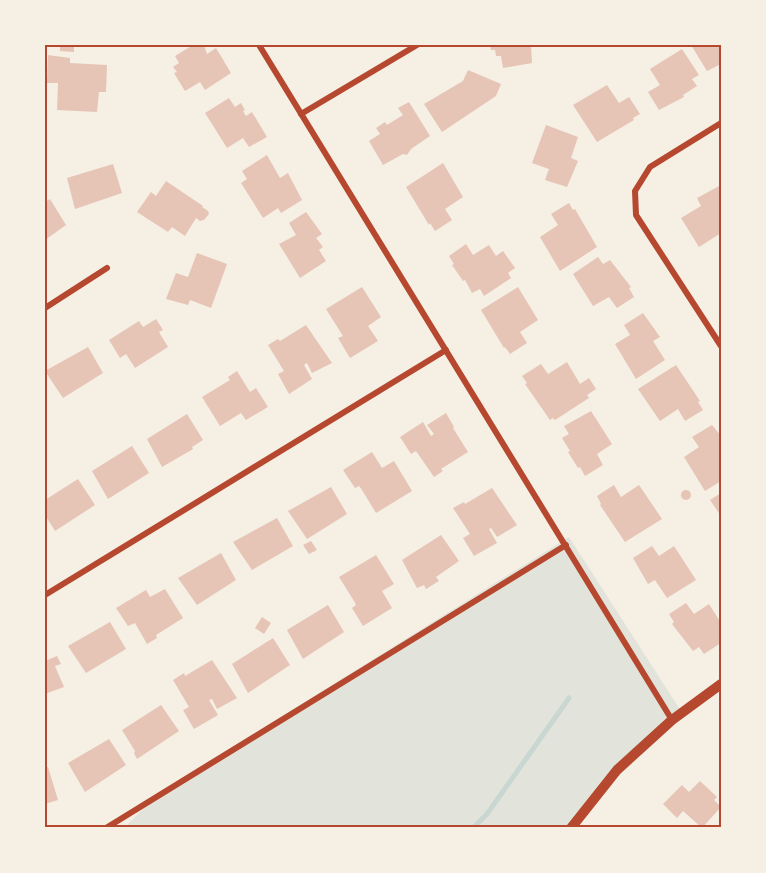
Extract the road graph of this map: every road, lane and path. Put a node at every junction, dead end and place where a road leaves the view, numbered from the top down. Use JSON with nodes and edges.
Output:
{"nodes":[{"id":1,"x":259,"y":45,"type":"edge"},
{"id":2,"x":417,"y":45,"type":"edge"},
{"id":3,"x":301,"y":114,"type":"junction"},
{"id":4,"x":721,"y":123,"type":"edge"},
{"id":5,"x":107,"y":268,"type":"dead end"},
{"id":6,"x":45,"y":308,"type":"edge"},
{"id":7,"x":721,"y":346,"type":"edge"},
{"id":8,"x":446,"y":350,"type":"junction"},
{"id":9,"x":566,"y":545,"type":"junction"},
{"id":10,"x":45,"y":595,"type":"edge"},
{"id":11,"x":721,"y":684,"type":"edge"},
{"id":12,"x":672,"y":720,"type":"junction"},
{"id":13,"x":106,"y":828,"type":"edge"},
{"id":14,"x":571,"y":828,"type":"edge"}],
"edges":[{"from":1,"to":3,"type":"street"},
{"from":2,"to":3,"type":"street"},
{"from":3,"to":8,"type":"street"},
{"from":4,"to":7,"type":"street"},
{"from":5,"to":6,"type":"street"},
{"from":8,"to":9,"type":"street"},
{"from":8,"to":10,"type":"street"},
{"from":9,"to":12,"type":"street"},
{"from":9,"to":13,"type":"street"},
{"from":11,"to":12,"type":"street"},
{"from":12,"to":14,"type":"street"}]}
